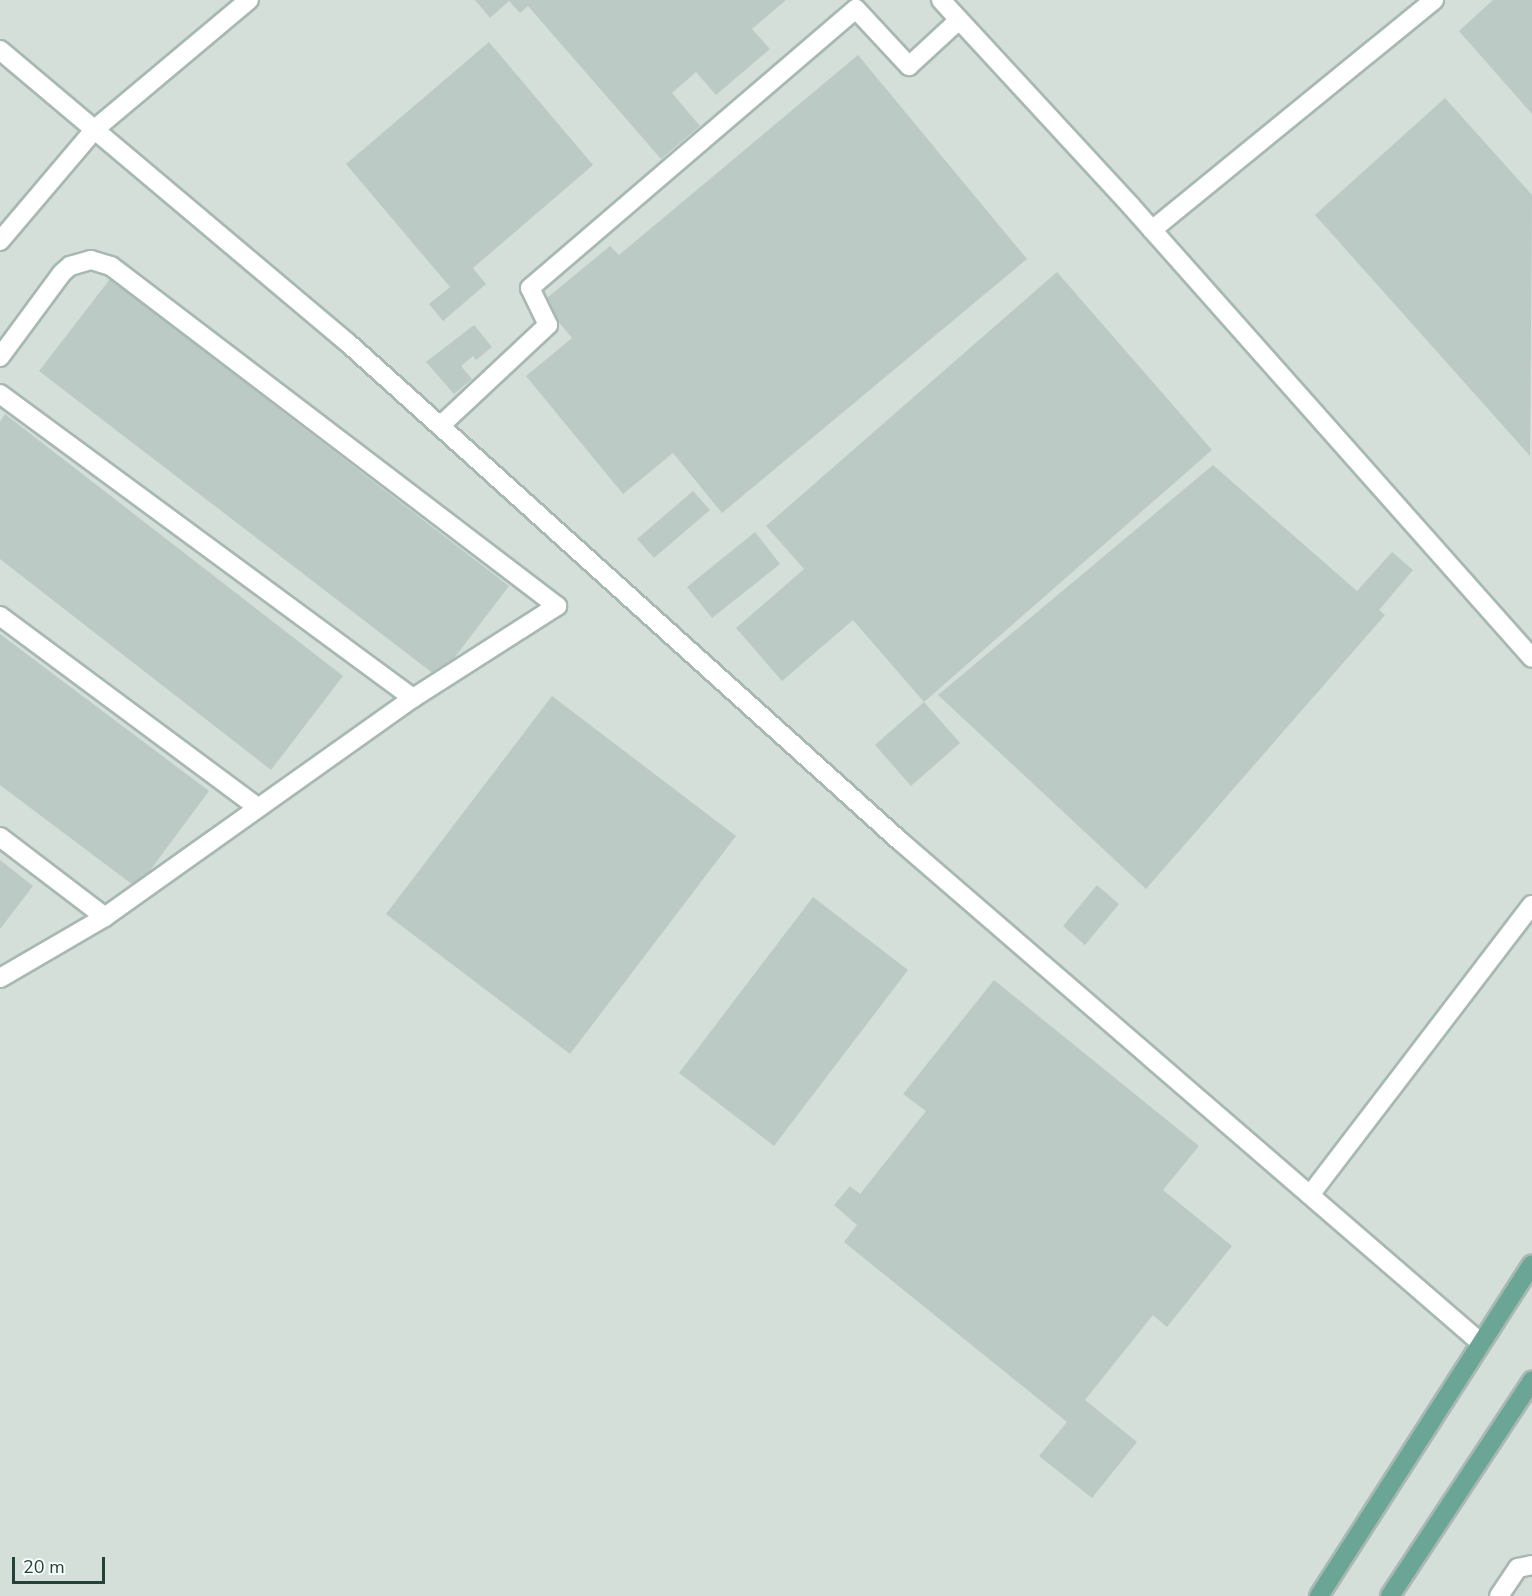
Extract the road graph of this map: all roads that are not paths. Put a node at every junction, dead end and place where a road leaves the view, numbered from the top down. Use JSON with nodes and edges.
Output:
{"nodes":[{"id":1,"x":249,"y":0,"type":"edge"},
{"id":2,"x":941,"y":0,"type":"edge"},
{"id":3,"x":1434,"y":0,"type":"edge"},
{"id":4,"x":960,"y":20,"type":"junction"},
{"id":5,"x":0,"y":50,"type":"edge"},
{"id":6,"x":95,"y":129,"type":"junction"},
{"id":7,"x":1152,"y":230,"type":"junction"},
{"id":8,"x":0,"y":241,"type":"edge"},
{"id":9,"x":0,"y":357,"type":"edge"},
{"id":10,"x":0,"y":394,"type":"edge"},
{"id":11,"x":440,"y":426,"type":"junction"},
{"id":12,"x":0,"y":616,"type":"edge"},
{"id":13,"x":1532,"y":658,"type":"edge"},
{"id":14,"x":413,"y":698,"type":"junction"},
{"id":15,"x":257,"y":807,"type":"junction"},
{"id":16,"x":0,"y":837,"type":"edge"},
{"id":17,"x":1532,"y":904,"type":"edge"},
{"id":18,"x":105,"y":917,"type":"junction"},
{"id":19,"x":0,"y":978,"type":"edge"},
{"id":20,"x":1310,"y":1195,"type":"junction"},
{"id":21,"x":1532,"y":1264,"type":"edge"},
{"id":22,"x":1481,"y":1342,"type":"junction"},
{"id":23,"x":1532,"y":1381,"type":"edge"},
{"id":24,"x":1532,"y":1565,"type":"edge"},
{"id":25,"x":1319,"y":1596,"type":"edge"},
{"id":26,"x":1390,"y":1596,"type":"edge"},
{"id":27,"x":1499,"y":1596,"type":"edge"}],
"edges":[{"from":1,"to":6,"type":"street"},
{"from":2,"to":4,"type":"street"},
{"from":3,"to":7,"type":"street"},
{"from":4,"to":7,"type":"street"},
{"from":4,"to":11,"type":"street"},
{"from":5,"to":6,"type":"street"},
{"from":6,"to":8,"type":"street"},
{"from":6,"to":11,"type":"street"},
{"from":7,"to":13,"type":"street"},
{"from":9,"to":14,"type":"street"},
{"from":10,"to":14,"type":"street"},
{"from":11,"to":20,"type":"street"},
{"from":12,"to":15,"type":"street"},
{"from":14,"to":15,"type":"street"},
{"from":15,"to":18,"type":"street"},
{"from":16,"to":18,"type":"street"},
{"from":17,"to":20,"type":"street"},
{"from":18,"to":19,"type":"street"},
{"from":20,"to":22,"type":"street"},
{"from":21,"to":22,"type":"main road"},
{"from":22,"to":25,"type":"main road"},
{"from":23,"to":26,"type":"main road"},
{"from":24,"to":27,"type":"street"}]}
